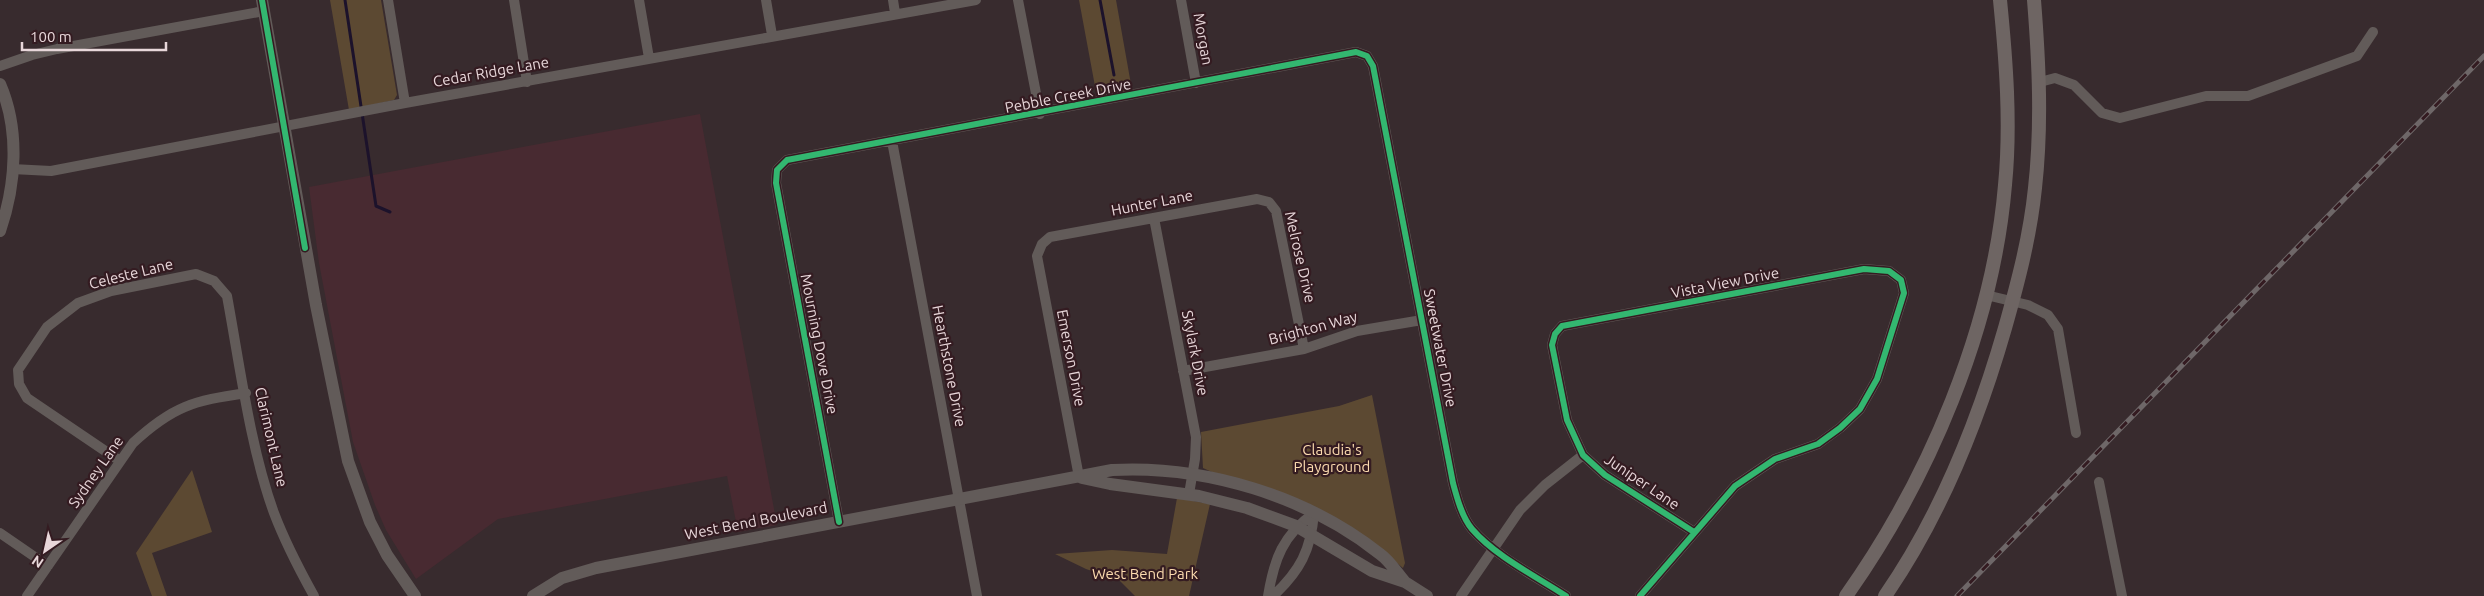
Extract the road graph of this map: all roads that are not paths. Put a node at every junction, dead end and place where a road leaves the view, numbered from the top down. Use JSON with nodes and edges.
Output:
{"nodes":[{"id":1,"x":388,"y":0,"type":"edge"},
{"id":2,"x":514,"y":0,"type":"edge"},
{"id":3,"x":639,"y":0,"type":"edge"},
{"id":4,"x":766,"y":0,"type":"edge"},
{"id":5,"x":892,"y":0,"type":"edge"},
{"id":6,"x":976,"y":0,"type":"edge"},
{"id":7,"x":1018,"y":0,"type":"edge"},
{"id":8,"x":1181,"y":0,"type":"edge"},
{"id":9,"x":2000,"y":0,"type":"edge"},
{"id":10,"x":2034,"y":0,"type":"edge"},
{"id":11,"x":263,"y":5,"type":"edge"},
{"id":12,"x":895,"y":13,"type":"junction"},
{"id":13,"x":2373,"y":32,"type":"dead end"},
{"id":14,"x":772,"y":35,"type":"junction"},
{"id":15,"x":1367,"y":56,"type":"joint"},
{"id":16,"x":649,"y":58,"type":"junction"},
{"id":17,"x":0,"y":66,"type":"edge"},
{"id":18,"x":527,"y":82,"type":"junction"},
{"id":19,"x":2040,"y":82,"type":"junction"},
{"id":20,"x":1196,"y":83,"type":"junction"},
{"id":21,"x":0,"y":84,"type":"edge"},
{"id":22,"x":405,"y":103,"type":"junction"},
{"id":23,"x":1040,"y":114,"type":"junction"},
{"id":24,"x":283,"y":128,"type":"junction"},
{"id":25,"x":892,"y":141,"type":"junction"},
{"id":26,"x":12,"y":169,"type":"junction"},
{"id":27,"x":777,"y":170,"type":"joint"},
{"id":28,"x":1269,"y":202,"type":"joint"},
{"id":29,"x":1154,"y":218,"type":"junction"},
{"id":30,"x":0,"y":231,"type":"edge"},
{"id":31,"x":1042,"y":244,"type":"joint"},
{"id":32,"x":214,"y":281,"type":"joint"},
{"id":33,"x":1986,"y":295,"type":"junction"},
{"id":34,"x":2012,"y":302,"type":"junction"},
{"id":35,"x":1422,"y":320,"type":"junction"},
{"id":36,"x":1555,"y":334,"type":"joint"},
{"id":37,"x":1304,"y":349,"type":"junction"},
{"id":38,"x":1183,"y":372,"type":"junction"},
{"id":39,"x":246,"y":393,"type":"junction"},
{"id":40,"x":2076,"y":433,"type":"dead end"},
{"id":41,"x":1583,"y":455,"type":"junction"},
{"id":42,"x":120,"y":461,"type":"junction"},
{"id":43,"x":1193,"y":474,"type":"junction"},
{"id":44,"x":1079,"y":477,"type":"junction"},
{"id":45,"x":2099,"y":482,"type":"dead end"},
{"id":46,"x":1189,"y":494,"type":"junction"},
{"id":47,"x":959,"y":500,"type":"junction"},
{"id":48,"x":1314,"y":512,"type":"junction"},
{"id":49,"x":839,"y":522,"type":"junction"},
{"id":50,"x":1296,"y":526,"type":"junction"},
{"id":51,"x":1694,"y":532,"type":"junction"},
{"id":52,"x":0,"y":533,"type":"edge"},
{"id":53,"x":1312,"y":536,"type":"junction"},
{"id":54,"x":1492,"y":547,"type":"junction"},
{"id":55,"x":48,"y":566,"type":"junction"},
{"id":56,"x":1406,"y":582,"type":"junction"},
{"id":57,"x":27,"y":596,"type":"edge"},
{"id":58,"x":314,"y":596,"type":"edge"},
{"id":59,"x":415,"y":596,"type":"edge"},
{"id":60,"x":533,"y":596,"type":"edge"},
{"id":61,"x":977,"y":596,"type":"edge"},
{"id":62,"x":1268,"y":596,"type":"edge"},
{"id":63,"x":1273,"y":596,"type":"edge"},
{"id":64,"x":1427,"y":596,"type":"edge"},
{"id":65,"x":1461,"y":596,"type":"edge"},
{"id":66,"x":1566,"y":596,"type":"edge"},
{"id":67,"x":1640,"y":596,"type":"edge"},
{"id":68,"x":1846,"y":596,"type":"edge"},
{"id":69,"x":1885,"y":596,"type":"edge"},
{"id":70,"x":2122,"y":596,"type":"edge"}],
"edges":[{"from":1,"to":22,"type":"street"},
{"from":2,"to":18,"type":"street"},
{"from":3,"to":16,"type":"street"},
{"from":4,"to":14,"type":"street"},
{"from":5,"to":12,"type":"street"},
{"from":6,"to":12,"type":"street","name":"Cedar Ridge Lane"},
{"from":7,"to":23,"type":"street"},
{"from":8,"to":20,"type":"street","name":"Morgan"},
{"from":9,"to":33,"type":"main road"},
{"from":10,"to":19,"type":"main road"},
{"from":11,"to":17,"type":"street"},
{"from":11,"to":24,"type":"street"},
{"from":12,"to":14,"type":"street","name":"Cedar Ridge Lane"},
{"from":13,"to":19,"type":"street"},
{"from":14,"to":16,"type":"street","name":"Cedar Ridge Lane"},
{"from":15,"to":20,"type":"street","name":"Pebble Creek Drive"},
{"from":15,"to":35,"type":"street","name":"Sweetwater Drive"},
{"from":16,"to":18,"type":"street","name":"Cedar Ridge Lane"},
{"from":18,"to":22,"type":"street","name":"Cedar Ridge Lane"},
{"from":19,"to":34,"type":"main road"},
{"from":20,"to":23,"type":"street","name":"Pebble Creek Drive"},
{"from":21,"to":26,"type":"street"},
{"from":22,"to":24,"type":"street","name":"Cedar Ridge Lane"},
{"from":23,"to":25,"type":"street","name":"Pebble Creek Drive"},
{"from":24,"to":26,"type":"street","name":"Cedar Ridge Lane"},
{"from":24,"to":59,"type":"street"},
{"from":25,"to":27,"type":"street","name":"Pebble Creek Drive"},
{"from":25,"to":47,"type":"street","name":"Hearthstone Drive"},
{"from":26,"to":30,"type":"street"},
{"from":27,"to":49,"type":"street","name":"Mourning Dove Drive"},
{"from":28,"to":29,"type":"street","name":"Hunter Lane"},
{"from":28,"to":37,"type":"street","name":"Melrose Drive"},
{"from":29,"to":31,"type":"street","name":"Hunter Lane"},
{"from":29,"to":38,"type":"street","name":"Skylark Drive"},
{"from":31,"to":44,"type":"street","name":"Emerson Drive"},
{"from":32,"to":39,"type":"street","name":"Clarimont Lane"},
{"from":32,"to":42,"type":"street","name":"Celeste Lane"},
{"from":33,"to":34,"type":"street"},
{"from":33,"to":68,"type":"main road"},
{"from":34,"to":40,"type":"street"},
{"from":34,"to":69,"type":"main road"},
{"from":35,"to":37,"type":"street","name":"Brighton Way"},
{"from":35,"to":54,"type":"street","name":"Sweetwater Drive"},
{"from":36,"to":41,"type":"street","name":"Juniper Lane"},
{"from":36,"to":51,"type":"street","name":"Vista View Drive"},
{"from":37,"to":38,"type":"street","name":"Brighton Way"},
{"from":38,"to":43,"type":"street","name":"Skylark Drive"},
{"from":39,"to":42,"type":"street","name":"Sydney Lane"},
{"from":39,"to":58,"type":"street","name":"Clarimont Lane"},
{"from":41,"to":51,"type":"street","name":"Juniper Lane"},
{"from":41,"to":54,"type":"street"},
{"from":42,"to":55,"type":"street","name":"Sydney Lane"},
{"from":43,"to":44,"type":"street","name":"West Bend Boulevard"},
{"from":43,"to":46,"type":"street","name":"Skylark Drive"},
{"from":43,"to":48,"type":"street","name":"West Bend Boulevard"},
{"from":44,"to":46,"type":"street","name":"West Bend Boulevard"},
{"from":44,"to":47,"type":"street","name":"West Bend Boulevard"},
{"from":45,"to":70,"type":"street"},
{"from":46,"to":50,"type":"street","name":"West Bend Boulevard"},
{"from":47,"to":49,"type":"street","name":"West Bend Boulevard"},
{"from":47,"to":61,"type":"street","name":"Hearthstone Drive"},
{"from":48,"to":50,"type":"street"},
{"from":48,"to":53,"type":"street"},
{"from":48,"to":56,"type":"street","name":"West Bend Boulevard"},
{"from":49,"to":60,"type":"street","name":"West Bend Boulevard"},
{"from":50,"to":53,"type":"street","name":"West Bend Boulevard"},
{"from":50,"to":62,"type":"street"},
{"from":51,"to":67,"type":"street"},
{"from":52,"to":55,"type":"street"},
{"from":53,"to":56,"type":"street","name":"West Bend Boulevard"},
{"from":53,"to":63,"type":"street"},
{"from":54,"to":65,"type":"street"},
{"from":54,"to":66,"type":"street","name":"Sweetwater Drive"},
{"from":55,"to":57,"type":"street","name":"Sydney Lane"},
{"from":56,"to":64,"type":"street","name":"West Bend Boulevard"}]}
